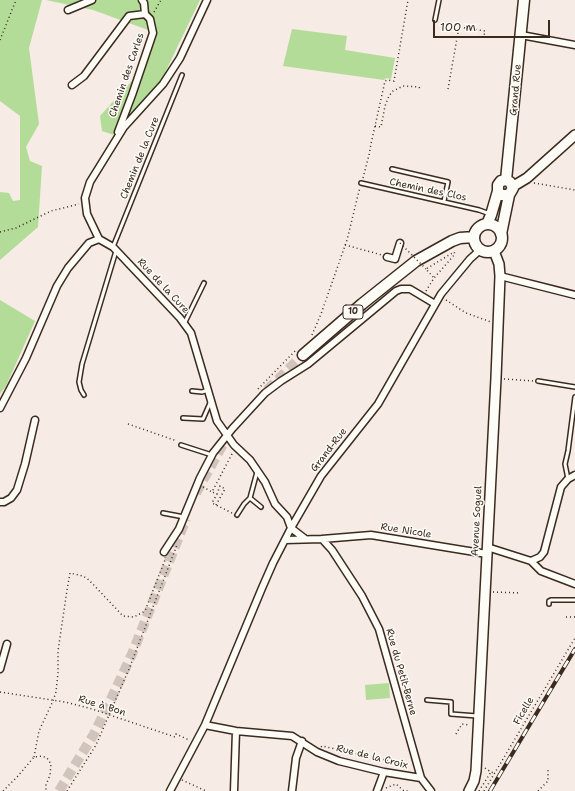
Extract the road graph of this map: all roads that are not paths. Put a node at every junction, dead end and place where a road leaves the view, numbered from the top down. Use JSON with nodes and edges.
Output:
{"nodes":[{"id":1,"x":92,"y":0,"type":"edge"},
{"id":2,"x":142,"y":0,"type":"edge"},
{"id":3,"x":207,"y":0,"type":"edge"},
{"id":4,"x":439,"y":0,"type":"edge"},
{"id":5,"x":524,"y":0,"type":"edge"},
{"id":6,"x":68,"y":10,"type":"dead end"},
{"id":7,"x":144,"y":14,"type":"junction"},
{"id":8,"x":435,"y":20,"type":"dead end"},
{"id":9,"x":521,"y":35,"type":"junction"},
{"id":10,"x":575,"y":45,"type":"edge"},
{"id":11,"x":182,"y":74,"type":"dead end"},
{"id":12,"x":72,"y":85,"type":"dead end"},
{"id":13,"x":575,"y":135,"type":"edge"},
{"id":14,"x":114,"y":143,"type":"junction"},
{"id":15,"x":392,"y":169,"type":"dead end"},
{"id":16,"x":361,"y":183,"type":"dead end"},
{"id":17,"x":509,"y":187,"type":"junction"},
{"id":18,"x":444,"y":201,"type":"junction"},
{"id":19,"x":489,"y":219,"type":"junction"},
{"id":20,"x":501,"y":234,"type":"junction"},
{"id":21,"x":474,"y":237,"type":"junction"},
{"id":22,"x":99,"y":239,"type":"junction"},
{"id":23,"x":400,"y":243,"type":"road end"},
{"id":24,"x":114,"y":249,"type":"junction"},
{"id":25,"x":480,"y":250,"type":"junction"},
{"id":26,"x":494,"y":251,"type":"junction"},
{"id":27,"x":387,"y":257,"type":"road end"},
{"id":28,"x":500,"y":276,"type":"junction"},
{"id":29,"x":204,"y":283,"type":"dead end"},
{"id":30,"x":575,"y":295,"type":"edge"},
{"id":31,"x":435,"y":304,"type":"junction"},
{"id":32,"x":184,"y":324,"type":"junction"},
{"id":33,"x":300,"y":352,"type":"tunnel mouth"},
{"id":34,"x":538,"y":381,"type":"road end"},
{"id":35,"x":575,"y":387,"type":"edge"},
{"id":36,"x":208,"y":390,"type":"junction"},
{"id":37,"x":192,"y":391,"type":"dead end"},
{"id":38,"x":84,"y":395,"type":"dead end"},
{"id":39,"x":575,"y":397,"type":"edge"},
{"id":40,"x":211,"y":402,"type":"junction"},
{"id":41,"x":0,"y":408,"type":"edge"},
{"id":42,"x":183,"y":418,"type":"dead end"},
{"id":43,"x":35,"y":420,"type":"dead end"},
{"id":44,"x":226,"y":436,"type":"junction"},
{"id":45,"x":183,"y":446,"type":"road end"},
{"id":46,"x":212,"y":455,"type":"junction"},
{"id":47,"x":257,"y":470,"type":"junction"},
{"id":48,"x":575,"y":476,"type":"edge"},
{"id":49,"x":568,"y":478,"type":"junction"},
{"id":50,"x":250,"y":498,"type":"junction"},
{"id":51,"x":0,"y":502,"type":"edge"},
{"id":52,"x":261,"y":507,"type":"dead end"},
{"id":53,"x":163,"y":513,"type":"dead end"},
{"id":54,"x":237,"y":515,"type":"road end"},
{"id":55,"x":184,"y":517,"type":"junction"},
{"id":56,"x":291,"y":528,"type":"junction"},
{"id":57,"x":304,"y":538,"type":"junction"},
{"id":58,"x":322,"y":539,"type":"junction"},
{"id":59,"x":285,"y":540,"type":"junction"},
{"id":60,"x":487,"y":551,"type":"junction"},
{"id":61,"x":164,"y":552,"type":"road end"},
{"id":62,"x":531,"y":561,"type":"junction"},
{"id":63,"x":575,"y":584,"type":"edge"},
{"id":64,"x":575,"y":600,"type":"edge"},
{"id":65,"x":549,"y":604,"type":"dead end"},
{"id":66,"x":7,"y":644,"type":"dead end"},
{"id":67,"x":0,"y":669,"type":"edge"},
{"id":68,"x":426,"y":700,"type":"dead end"},
{"id":69,"x":479,"y":716,"type":"junction"},
{"id":70,"x":205,"y":725,"type":"junction"},
{"id":71,"x":236,"y":731,"type":"junction"},
{"id":72,"x":302,"y":741,"type":"junction"},
{"id":73,"x":384,"y":772,"type":"junction"},
{"id":74,"x":421,"y":778,"type":"junction"},
{"id":75,"x":378,"y":788,"type":"edge"},
{"id":76,"x":170,"y":791,"type":"edge"},
{"id":77,"x":234,"y":791,"type":"edge"},
{"id":78,"x":292,"y":791,"type":"edge"},
{"id":79,"x":431,"y":791,"type":"edge"},
{"id":80,"x":469,"y":791,"type":"edge"}],
"edges":[{"from":1,"to":6,"type":"street"},
{"from":2,"to":7,"type":"street"},
{"from":3,"to":14,"type":"street"},
{"from":4,"to":8,"type":"lane"},
{"from":5,"to":9,"type":"main road","name":"Grand Rue"},
{"from":7,"to":12,"type":"street","name":"Chemin des Carles"},
{"from":7,"to":14,"type":"street","name":"Chemin des Carles"},
{"from":9,"to":10,"type":"street"},
{"from":9,"to":17,"type":"main road","name":"Grand Rue"},
{"from":11,"to":24,"type":"lane","name":"Chemin de la Cure"},
{"from":13,"to":17,"type":"street"},
{"from":14,"to":22,"type":"street"},
{"from":15,"to":18,"type":"lane"},
{"from":16,"to":18,"type":"lane","name":"Chemin des Clos"},
{"from":17,"to":19,"type":"main road"},
{"from":17,"to":20,"type":"main road","name":"Grand Rue"},
{"from":18,"to":19,"type":"lane","name":"Chemin des Clos"},
{"from":19,"to":20,"type":"main road"},
{"from":19,"to":21,"type":"main road"},
{"from":20,"to":26,"type":"main road"},
{"from":21,"to":25,"type":"main road"},
{"from":21,"to":33,"type":"main road","number":"10"},
{"from":22,"to":24,"type":"street","name":"Rue de la Cure"},
{"from":22,"to":41,"type":"street"},
{"from":23,"to":27,"type":"street"},
{"from":24,"to":32,"type":"street","name":"Rue de la Cure"},
{"from":24,"to":38,"type":"lane","name":"Chemin de la Cure"},
{"from":25,"to":26,"type":"main road"},
{"from":25,"to":31,"type":"street","name":"Grand-Rue"},
{"from":26,"to":28,"type":"street","name":"Avenue Soguel"},
{"from":28,"to":30,"type":"street"},
{"from":28,"to":60,"type":"street","name":"Avenue Soguel"},
{"from":29,"to":32,"type":"lane"},
{"from":31,"to":44,"type":"street"},
{"from":31,"to":56,"type":"street","name":"Grand-Rue"},
{"from":32,"to":36,"type":"street","name":"Rue de la Cure"},
{"from":34,"to":35,"type":"lane"},
{"from":36,"to":37,"type":"lane"},
{"from":36,"to":40,"type":"street","name":"Rue de la Cure"},
{"from":39,"to":49,"type":"lane"},
{"from":40,"to":42,"type":"lane"},
{"from":40,"to":44,"type":"street","name":"Rue de la Cure"},
{"from":43,"to":51,"type":"street"},
{"from":44,"to":46,"type":"street"},
{"from":44,"to":47,"type":"street","name":"Rue de la Cure"},
{"from":45,"to":46,"type":"lane"},
{"from":46,"to":55,"type":"street"},
{"from":47,"to":50,"type":"lane"},
{"from":47,"to":56,"type":"street","name":"Rue de la Cure"},
{"from":48,"to":49,"type":"street"},
{"from":49,"to":62,"type":"street"},
{"from":50,"to":52,"type":"lane"},
{"from":50,"to":54,"type":"lane"},
{"from":53,"to":55,"type":"lane"},
{"from":55,"to":61,"type":"street"},
{"from":56,"to":57,"type":"street"},
{"from":56,"to":59,"type":"street","name":"Grand-Rue"},
{"from":57,"to":58,"type":"street"},
{"from":57,"to":59,"type":"street"},
{"from":58,"to":60,"type":"street","name":"Rue Nicole"},
{"from":58,"to":74,"type":"street","name":"Rue du Petit-Berne"},
{"from":59,"to":70,"type":"street","name":"Grand-Rue"},
{"from":60,"to":62,"type":"street","name":"Rue Nicole"},
{"from":60,"to":69,"type":"street","name":"Avenue Soguel"},
{"from":62,"to":63,"type":"street","name":"Rue Nicole"},
{"from":64,"to":65,"type":"lane"},
{"from":66,"to":67,"type":"street"},
{"from":68,"to":69,"type":"lane"},
{"from":69,"to":80,"type":"street","name":"Avenue Soguel"},
{"from":70,"to":71,"type":"street","name":"Rue de la Croix"},
{"from":70,"to":76,"type":"street","name":"Grand-Rue"},
{"from":71,"to":72,"type":"street","name":"Rue de la Croix"},
{"from":71,"to":77,"type":"street"},
{"from":72,"to":73,"type":"street","name":"Rue de la Croix"},
{"from":72,"to":78,"type":"street"},
{"from":73,"to":74,"type":"street","name":"Rue de la Croix"},
{"from":73,"to":75,"type":"street"},
{"from":74,"to":79,"type":"street","name":"Rue du Petit-Berne"}]}
